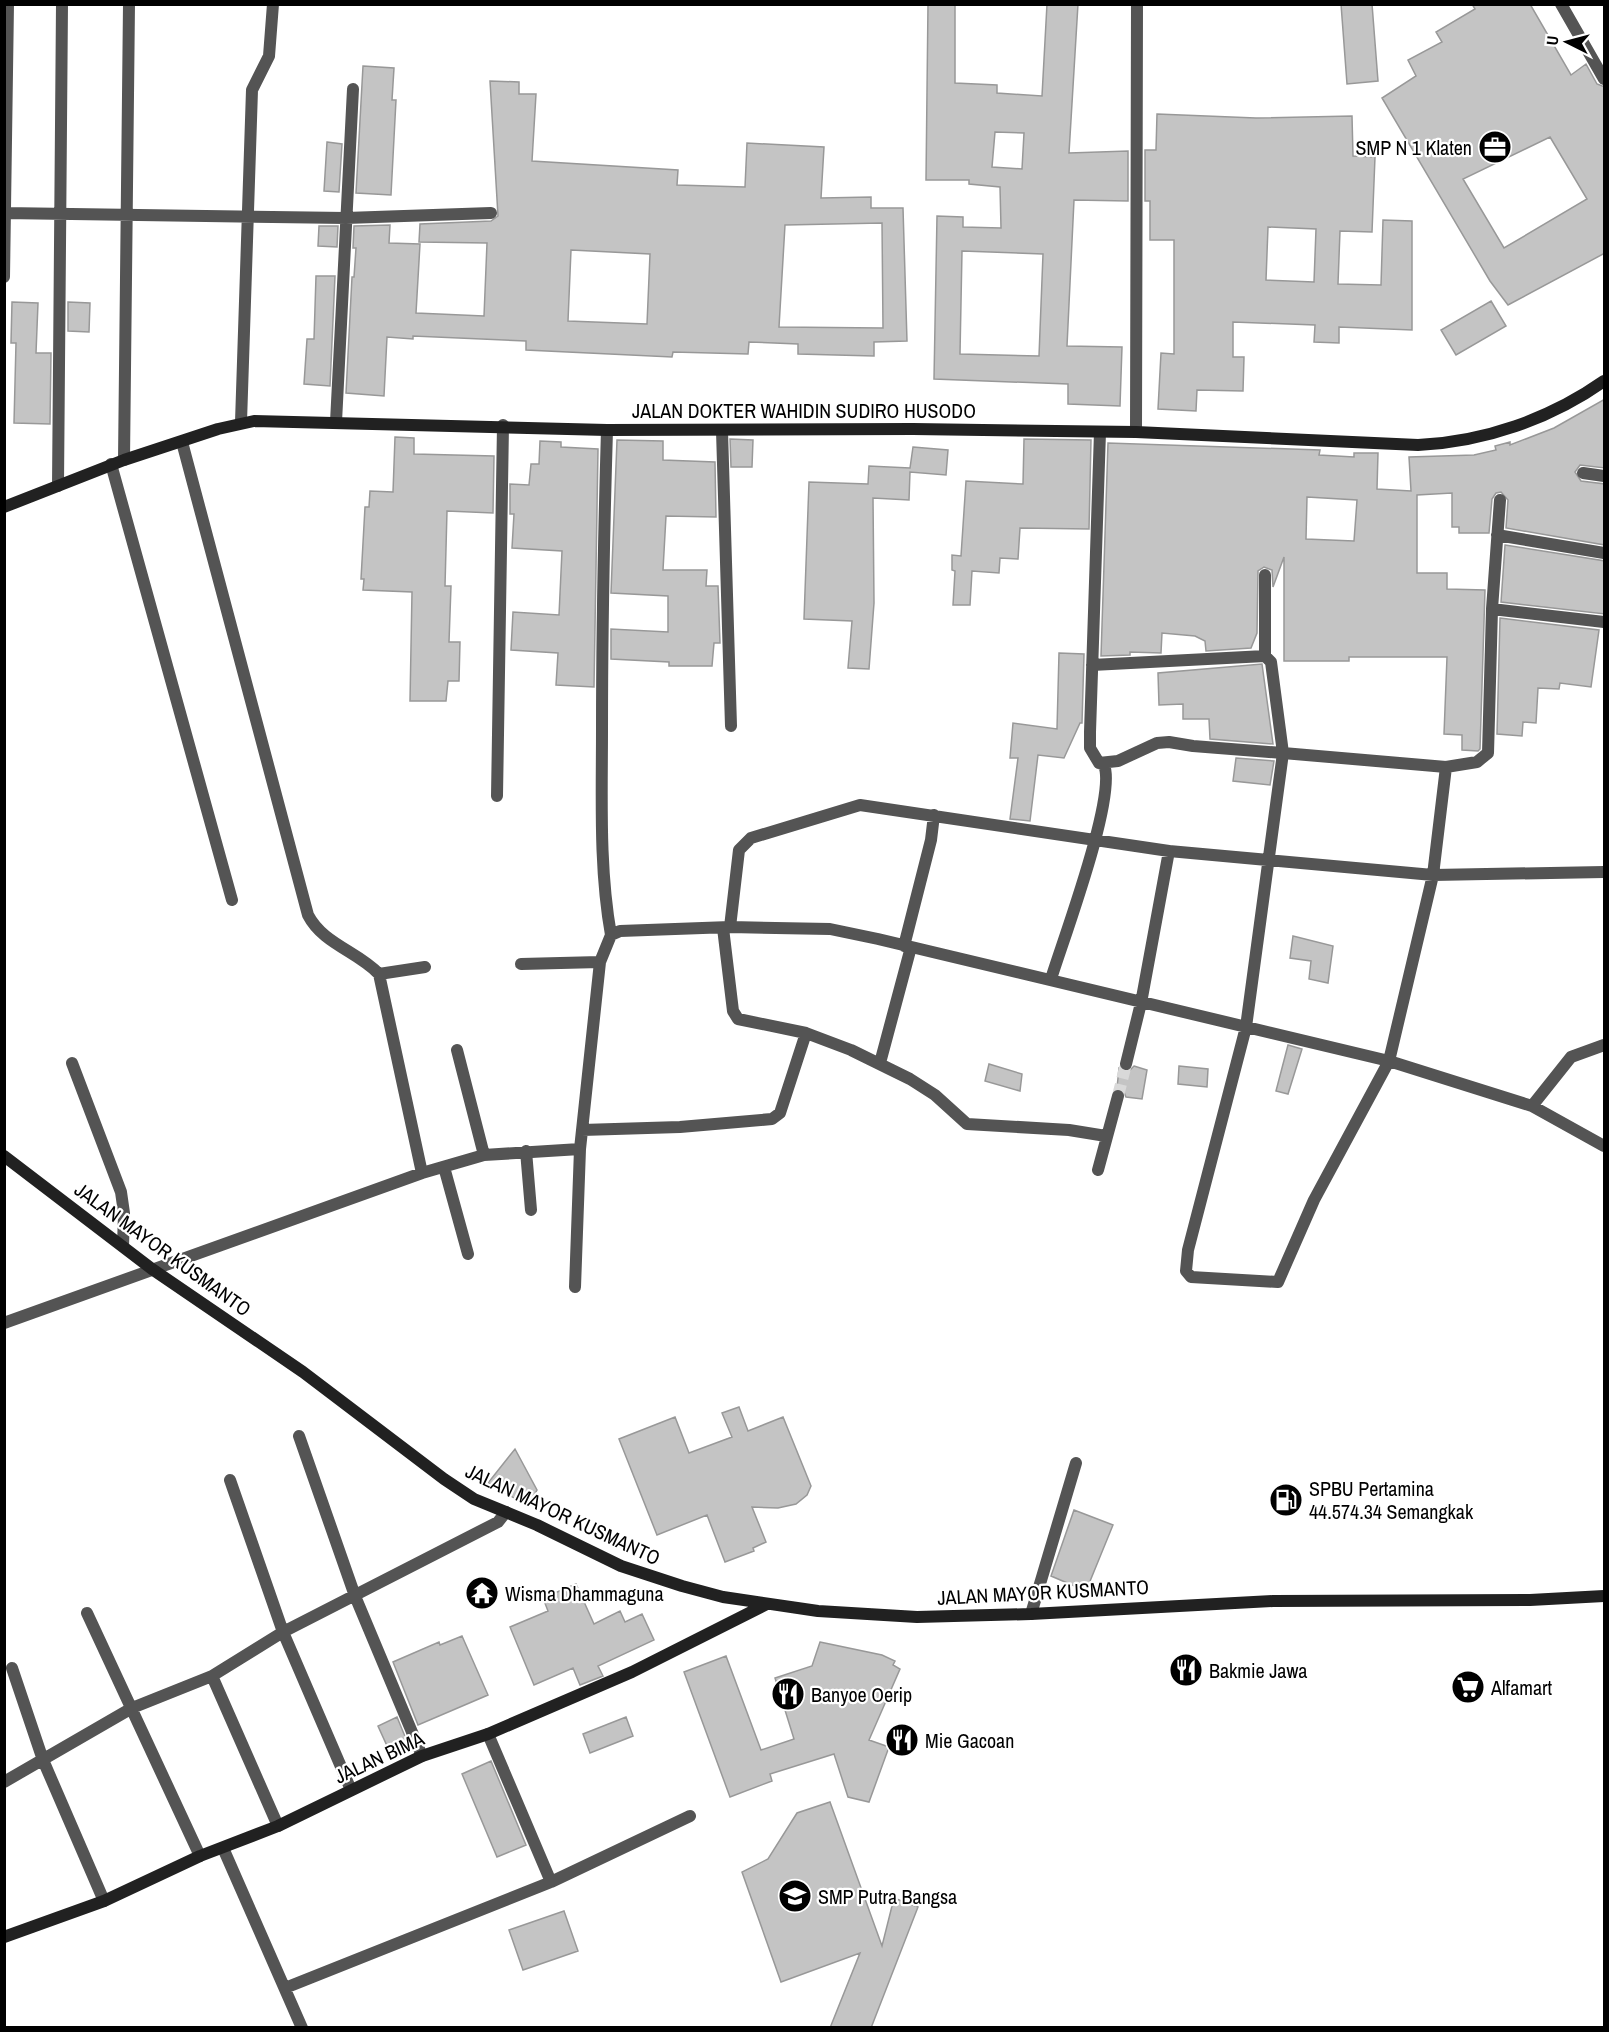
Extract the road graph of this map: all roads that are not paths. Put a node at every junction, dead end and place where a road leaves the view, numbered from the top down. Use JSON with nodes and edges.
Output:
{"nodes":[{"id":1,"x":8,"y":4,"type":"edge"},
{"id":2,"x":62,"y":4,"type":"edge"},
{"id":3,"x":129,"y":4,"type":"edge"},
{"id":4,"x":273,"y":4,"type":"edge"},
{"id":5,"x":1137,"y":4,"type":"edge"},
{"id":6,"x":1561,"y":4,"type":"edge"},
{"id":7,"x":1605,"y":79,"type":"edge"},
{"id":8,"x":353,"y":89,"type":"dead end"},
{"id":9,"x":60,"y":212,"type":"junction"},
{"id":10,"x":5,"y":213,"type":"edge"},
{"id":11,"x":125,"y":213,"type":"junction"},
{"id":12,"x":491,"y":213,"type":"dead end"},
{"id":13,"x":249,"y":215,"type":"junction"},
{"id":14,"x":346,"y":218,"type":"junction"},
{"id":15,"x":4,"y":278,"type":"edge"},
{"id":16,"x":1605,"y":381,"type":"edge"},
{"id":17,"x":241,"y":422,"type":"junction"},
{"id":18,"x":336,"y":422,"type":"junction"},
{"id":19,"x":503,"y":426,"type":"junction"},
{"id":20,"x":607,"y":430,"type":"junction"},
{"id":21,"x":722,"y":431,"type":"junction"},
{"id":22,"x":1100,"y":432,"type":"junction"},
{"id":23,"x":1136,"y":432,"type":"junction"},
{"id":24,"x":182,"y":442,"type":"junction"},
{"id":25,"x":124,"y":460,"type":"junction"},
{"id":26,"x":111,"y":464,"type":"junction"},
{"id":27,"x":1583,"y":473,"type":"dead end"},
{"id":28,"x":1605,"y":476,"type":"edge"},
{"id":29,"x":58,"y":486,"type":"junction"},
{"id":30,"x":1500,"y":500,"type":"dead end"},
{"id":31,"x":4,"y":507,"type":"edge"},
{"id":32,"x":1497,"y":535,"type":"junction"},
{"id":33,"x":1605,"y":553,"type":"edge"},
{"id":34,"x":1265,"y":575,"type":"dead end"},
{"id":35,"x":1492,"y":609,"type":"junction"},
{"id":36,"x":1605,"y":622,"type":"edge"},
{"id":37,"x":1265,"y":656,"type":"junction"},
{"id":38,"x":1092,"y":665,"type":"junction"},
{"id":39,"x":731,"y":726,"type":"dead end"},
{"id":40,"x":1283,"y":753,"type":"junction"},
{"id":41,"x":1099,"y":763,"type":"junction"},
{"id":42,"x":1446,"y":767,"type":"junction"},
{"id":43,"x":497,"y":796,"type":"dead end"},
{"id":44,"x":934,"y":815,"type":"junction"},
{"id":45,"x":1095,"y":842,"type":"junction"},
{"id":46,"x":1169,"y":851,"type":"junction"},
{"id":47,"x":1270,"y":860,"type":"junction"},
{"id":48,"x":1605,"y":872,"type":"edge"},
{"id":49,"x":1433,"y":875,"type":"junction"},
{"id":50,"x":232,"y":900,"type":"dead end"},
{"id":51,"x":727,"y":928,"type":"junction"},
{"id":52,"x":611,"y":935,"type":"junction"},
{"id":53,"x":908,"y":946,"type":"junction"},
{"id":54,"x":600,"y":962,"type":"junction"},
{"id":55,"x":521,"y":964,"type":"dead end"},
{"id":56,"x":425,"y":967,"type":"dead end"},
{"id":57,"x":379,"y":974,"type":"junction"},
{"id":58,"x":1051,"y":979,"type":"junction"},
{"id":59,"x":1141,"y":1003,"type":"junction"},
{"id":60,"x":1246,"y":1027,"type":"junction"},
{"id":61,"x":806,"y":1033,"type":"junction"},
{"id":62,"x":1605,"y":1046,"type":"edge"},
{"id":63,"x":457,"y":1050,"type":"dead end"},
{"id":64,"x":1389,"y":1061,"type":"junction"},
{"id":65,"x":72,"y":1063,"type":"dead end"},
{"id":66,"x":880,"y":1063,"type":"junction"},
{"id":67,"x":1126,"y":1064,"type":"tunnel mouth"},
{"id":68,"x":1118,"y":1096,"type":"tunnel mouth"},
{"id":69,"x":1537,"y":1108,"type":"junction"},
{"id":70,"x":582,"y":1130,"type":"junction"},
{"id":71,"x":1106,"y":1136,"type":"junction"},
{"id":72,"x":1605,"y":1146,"type":"edge"},
{"id":73,"x":580,"y":1149,"type":"junction"},
{"id":74,"x":526,"y":1151,"type":"junction"},
{"id":75,"x":484,"y":1155,"type":"junction"},
{"id":76,"x":4,"y":1156,"type":"edge"},
{"id":77,"x":444,"y":1167,"type":"junction"},
{"id":78,"x":1098,"y":1170,"type":"dead end"},
{"id":79,"x":422,"y":1173,"type":"junction"},
{"id":80,"x":531,"y":1210,"type":"dead end"},
{"id":81,"x":123,"y":1246,"type":"junction"},
{"id":82,"x":468,"y":1254,"type":"dead end"},
{"id":83,"x":152,"y":1269,"type":"junction"},
{"id":84,"x":575,"y":1287,"type":"dead end"},
{"id":85,"x":4,"y":1323,"type":"edge"},
{"id":86,"x":298,"y":1436,"type":"dead end"},
{"id":87,"x":1076,"y":1463,"type":"dead end"},
{"id":88,"x":230,"y":1480,"type":"dead end"},
{"id":89,"x":506,"y":1512,"type":"junction"},
{"id":90,"x":355,"y":1596,"type":"junction"},
{"id":91,"x":1605,"y":1596,"type":"edge"},
{"id":92,"x":766,"y":1604,"type":"junction"},
{"id":93,"x":87,"y":1613,"type":"dead end"},
{"id":94,"x":1031,"y":1614,"type":"junction"},
{"id":95,"x":283,"y":1632,"type":"junction"},
{"id":96,"x":12,"y":1668,"type":"dead end"},
{"id":97,"x":212,"y":1676,"type":"junction"},
{"id":98,"x":132,"y":1708,"type":"junction"},
{"id":99,"x":488,"y":1734,"type":"junction"},
{"id":100,"x":422,"y":1756,"type":"junction"},
{"id":101,"x":43,"y":1760,"type":"junction"},
{"id":102,"x":4,"y":1782,"type":"edge"},
{"id":103,"x":351,"y":1790,"type":"junction"},
{"id":104,"x":690,"y":1816,"type":"dead end"},
{"id":105,"x":278,"y":1826,"type":"junction"},
{"id":106,"x":223,"y":1848,"type":"junction"},
{"id":107,"x":200,"y":1856,"type":"junction"},
{"id":108,"x":551,"y":1882,"type":"junction"},
{"id":109,"x":104,"y":1901,"type":"junction"},
{"id":110,"x":5,"y":1936,"type":"edge"},
{"id":111,"x":285,"y":1988,"type":"junction"},
{"id":112,"x":302,"y":2028,"type":"edge"}],
"edges":[{"from":1,"to":10,"type":"street"},
{"from":2,"to":9,"type":"street"},
{"from":3,"to":11,"type":"street"},
{"from":4,"to":13,"type":"street"},
{"from":5,"to":23,"type":"street"},
{"from":6,"to":7,"type":"street"},
{"from":8,"to":14,"type":"street"},
{"from":9,"to":10,"type":"street"},
{"from":9,"to":11,"type":"street"},
{"from":9,"to":29,"type":"street"},
{"from":10,"to":15,"type":"street"},
{"from":11,"to":13,"type":"street"},
{"from":11,"to":25,"type":"street"},
{"from":12,"to":14,"type":"street"},
{"from":13,"to":14,"type":"street"},
{"from":13,"to":17,"type":"street"},
{"from":14,"to":18,"type":"street"},
{"from":16,"to":23,"type":"main road","name":"JALAN DOKTER WAHIDIN SUDIRO HUSODO"},
{"from":17,"to":18,"type":"main road","name":"JALAN DOKTER WAHIDIN SUDIRO HUSODO"},
{"from":17,"to":24,"type":"main road","name":"JALAN DOKTER WAHIDIN SUDIRO HUSODO"},
{"from":18,"to":19,"type":"main road","name":"JALAN DOKTER WAHIDIN SUDIRO HUSODO"},
{"from":19,"to":20,"type":"main road","name":"JALAN DOKTER WAHIDIN SUDIRO HUSODO"},
{"from":19,"to":43,"type":"street"},
{"from":20,"to":21,"type":"main road","name":"JALAN DOKTER WAHIDIN SUDIRO HUSODO"},
{"from":20,"to":52,"type":"street"},
{"from":21,"to":22,"type":"main road","name":"JALAN DOKTER WAHIDIN SUDIRO HUSODO"},
{"from":21,"to":39,"type":"street"},
{"from":22,"to":23,"type":"main road","name":"JALAN DOKTER WAHIDIN SUDIRO HUSODO"},
{"from":22,"to":38,"type":"street"},
{"from":24,"to":25,"type":"main road","name":"JALAN DOKTER WAHIDIN SUDIRO HUSODO"},
{"from":24,"to":57,"type":"street"},
{"from":25,"to":26,"type":"main road","name":"JALAN DOKTER WAHIDIN SUDIRO HUSODO"},
{"from":26,"to":29,"type":"main road","name":"JALAN DOKTER WAHIDIN SUDIRO HUSODO"},
{"from":26,"to":50,"type":"street"},
{"from":27,"to":28,"type":"street"},
{"from":29,"to":31,"type":"main road","name":"JALAN DOKTER WAHIDIN SUDIRO HUSODO"},
{"from":30,"to":32,"type":"street"},
{"from":32,"to":33,"type":"street"},
{"from":32,"to":35,"type":"street"},
{"from":34,"to":37,"type":"street"},
{"from":35,"to":36,"type":"street"},
{"from":35,"to":42,"type":"street"},
{"from":37,"to":38,"type":"street"},
{"from":37,"to":40,"type":"street"},
{"from":38,"to":41,"type":"street"},
{"from":40,"to":41,"type":"street"},
{"from":40,"to":42,"type":"street"},
{"from":40,"to":47,"type":"street"},
{"from":41,"to":45,"type":"street"},
{"from":42,"to":49,"type":"street"},
{"from":44,"to":45,"type":"street"},
{"from":44,"to":51,"type":"street"},
{"from":44,"to":53,"type":"street"},
{"from":45,"to":46,"type":"street"},
{"from":45,"to":58,"type":"street"},
{"from":46,"to":47,"type":"street"},
{"from":46,"to":59,"type":"street"},
{"from":47,"to":49,"type":"street"},
{"from":47,"to":60,"type":"street"},
{"from":48,"to":49,"type":"street"},
{"from":49,"to":64,"type":"street"},
{"from":51,"to":52,"type":"street"},
{"from":51,"to":53,"type":"street"},
{"from":51,"to":61,"type":"street"},
{"from":52,"to":54,"type":"street"},
{"from":53,"to":58,"type":"street"},
{"from":53,"to":66,"type":"street"},
{"from":54,"to":55,"type":"street"},
{"from":54,"to":70,"type":"street"},
{"from":56,"to":57,"type":"street"},
{"from":57,"to":79,"type":"street"},
{"from":58,"to":59,"type":"street"},
{"from":59,"to":60,"type":"street"},
{"from":59,"to":67,"type":"street"},
{"from":60,"to":64,"type":"street"},
{"from":60,"to":64,"type":"street"},
{"from":61,"to":66,"type":"street"},
{"from":61,"to":70,"type":"street"},
{"from":62,"to":69,"type":"street"},
{"from":63,"to":75,"type":"street"},
{"from":64,"to":69,"type":"street"},
{"from":65,"to":81,"type":"street"},
{"from":66,"to":71,"type":"street"},
{"from":68,"to":71,"type":"street"},
{"from":69,"to":72,"type":"street"},
{"from":70,"to":73,"type":"street"},
{"from":71,"to":78,"type":"street"},
{"from":73,"to":74,"type":"street"},
{"from":73,"to":84,"type":"street"},
{"from":74,"to":75,"type":"street"},
{"from":74,"to":80,"type":"street"},
{"from":75,"to":77,"type":"street"},
{"from":76,"to":81,"type":"main road","name":"JALAN MAYOR KUSMANTO"},
{"from":77,"to":79,"type":"street"},
{"from":77,"to":82,"type":"street"},
{"from":79,"to":83,"type":"street"},
{"from":81,"to":83,"type":"main road","name":"JALAN MAYOR KUSMANTO"},
{"from":83,"to":85,"type":"street"},
{"from":83,"to":89,"type":"main road","name":"JALAN MAYOR KUSMANTO"},
{"from":86,"to":90,"type":"street"},
{"from":87,"to":94,"type":"street"},
{"from":88,"to":95,"type":"street"},
{"from":89,"to":90,"type":"street"},
{"from":89,"to":92,"type":"main road","name":"JALAN MAYOR KUSMANTO"},
{"from":90,"to":95,"type":"street"},
{"from":90,"to":100,"type":"street"},
{"from":91,"to":94,"type":"main road","name":"JALAN MAYOR KUSMANTO"},
{"from":92,"to":94,"type":"main road","name":"JALAN MAYOR KUSMANTO"},
{"from":92,"to":99,"type":"main road","name":"JALAN BIMA"},
{"from":93,"to":98,"type":"street"},
{"from":95,"to":97,"type":"street"},
{"from":95,"to":103,"type":"street"},
{"from":96,"to":101,"type":"street"},
{"from":97,"to":98,"type":"street"},
{"from":97,"to":105,"type":"street"},
{"from":98,"to":101,"type":"street"},
{"from":98,"to":107,"type":"street"},
{"from":99,"to":100,"type":"main road","name":"JALAN BIMA"},
{"from":99,"to":108,"type":"street"},
{"from":100,"to":103,"type":"main road","name":"JALAN BIMA"},
{"from":101,"to":102,"type":"street"},
{"from":101,"to":109,"type":"street"},
{"from":103,"to":105,"type":"main road","name":"JALAN BIMA"},
{"from":104,"to":108,"type":"street"},
{"from":105,"to":106,"type":"main road","name":"JALAN BIMA"},
{"from":106,"to":107,"type":"main road","name":"JALAN BIMA"},
{"from":106,"to":111,"type":"street"},
{"from":107,"to":109,"type":"main road","name":"JALAN BIMA"},
{"from":108,"to":111,"type":"street"},
{"from":109,"to":110,"type":"main road","name":"JALAN BIMA"},
{"from":111,"to":112,"type":"street"}]}
